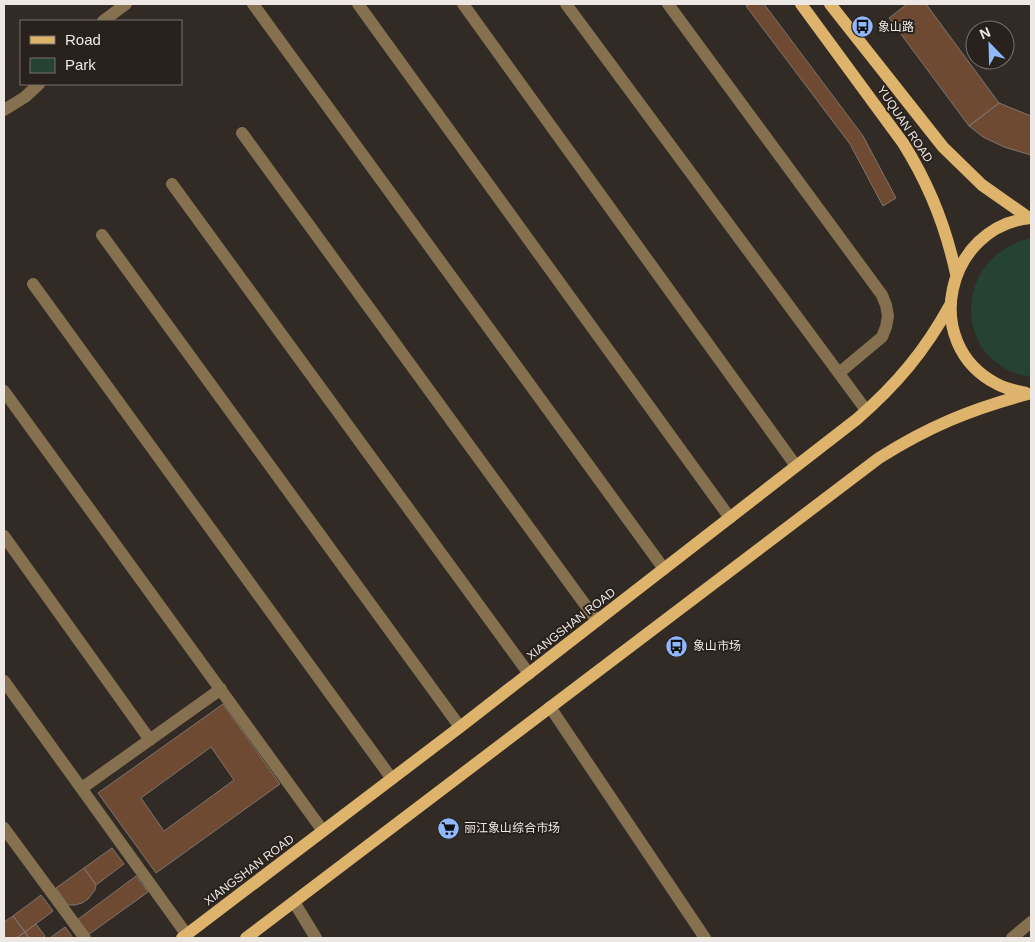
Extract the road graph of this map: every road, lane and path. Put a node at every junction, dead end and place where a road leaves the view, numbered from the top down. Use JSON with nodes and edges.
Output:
{"nodes":[{"id":1,"x":126,"y":4,"type":"edge"},
{"id":2,"x":253,"y":4,"type":"edge"},
{"id":3,"x":358,"y":4,"type":"edge"},
{"id":4,"x":463,"y":4,"type":"edge"},
{"id":5,"x":566,"y":4,"type":"edge"},
{"id":6,"x":668,"y":4,"type":"edge"},
{"id":7,"x":801,"y":4,"type":"edge"},
{"id":8,"x":830,"y":4,"type":"edge"},
{"id":9,"x":103,"y":20,"type":"edge"},
{"id":10,"x":37,"y":85,"type":"edge"},
{"id":11,"x":4,"y":110,"type":"edge"},
{"id":12,"x":242,"y":133,"type":"dead end"},
{"id":13,"x":172,"y":184,"type":"dead end"},
{"id":14,"x":1030,"y":218,"type":"edge"},
{"id":15,"x":102,"y":234,"type":"dead end"},
{"id":16,"x":956,"y":274,"type":"junction"},
{"id":17,"x":33,"y":284,"type":"dead end"},
{"id":18,"x":950,"y":305,"type":"junction"},
{"id":19,"x":839,"y":373,"type":"junction"},
{"id":20,"x":4,"y":392,"type":"edge"},
{"id":21,"x":1030,"y":394,"type":"edge"},
{"id":22,"x":866,"y":410,"type":"junction"},
{"id":23,"x":796,"y":466,"type":"junction"},
{"id":24,"x":730,"y":518,"type":"junction"},
{"id":25,"x":4,"y":536,"type":"edge"},
{"id":26,"x":664,"y":569,"type":"junction"},
{"id":27,"x":597,"y":621,"type":"junction"},
{"id":28,"x":528,"y":674,"type":"junction"},
{"id":29,"x":4,"y":681,"type":"edge"},
{"id":30,"x":221,"y":689,"type":"junction"},
{"id":31,"x":550,"y":707,"type":"junction"},
{"id":32,"x":460,"y":727,"type":"junction"},
{"id":33,"x":150,"y":740,"type":"junction"},
{"id":34,"x":392,"y":779,"type":"junction"},
{"id":35,"x":82,"y":788,"type":"junction"},
{"id":36,"x":4,"y":828,"type":"edge"},
{"id":37,"x":324,"y":831,"type":"junction"},
{"id":38,"x":294,"y":902,"type":"junction"},
{"id":39,"x":1031,"y":922,"type":"edge"},
{"id":40,"x":185,"y":936,"type":"edge"},
{"id":41,"x":85,"y":938,"type":"edge"},
{"id":42,"x":246,"y":938,"type":"edge"},
{"id":43,"x":316,"y":938,"type":"edge"},
{"id":44,"x":705,"y":938,"type":"edge"},
{"id":45,"x":1012,"y":938,"type":"edge"}],
"edges":[{"from":1,"to":9,"type":"street"},
{"from":2,"to":26,"type":"street"},
{"from":3,"to":24,"type":"street"},
{"from":4,"to":23,"type":"street"},
{"from":5,"to":19,"type":"street"},
{"from":6,"to":19,"type":"street"},
{"from":7,"to":16,"type":"main road","name":"YUQUAN ROAD"},
{"from":8,"to":14,"type":"main road","name":"YUQUAN ROAD"},
{"from":10,"to":11,"type":"street"},
{"from":12,"to":27,"type":"street"},
{"from":13,"to":28,"type":"street"},
{"from":14,"to":16,"type":"main road"},
{"from":15,"to":32,"type":"street"},
{"from":16,"to":18,"type":"main road"},
{"from":17,"to":34,"type":"street"},
{"from":18,"to":21,"type":"main road"},
{"from":18,"to":22,"type":"main road","name":"XIANGSHAN ROAD"},
{"from":19,"to":22,"type":"street"},
{"from":20,"to":30,"type":"street"},
{"from":21,"to":31,"type":"main road"},
{"from":22,"to":23,"type":"main road","name":"XIANGSHAN ROAD"},
{"from":23,"to":24,"type":"main road","name":"XIANGSHAN ROAD"},
{"from":24,"to":26,"type":"main road","name":"XIANGSHAN ROAD"},
{"from":25,"to":33,"type":"street"},
{"from":26,"to":27,"type":"main road","name":"XIANGSHAN ROAD"},
{"from":27,"to":28,"type":"main road","name":"XIANGSHAN ROAD"},
{"from":28,"to":32,"type":"main road","name":"XIANGSHAN ROAD"},
{"from":29,"to":35,"type":"street"},
{"from":30,"to":33,"type":"street"},
{"from":30,"to":37,"type":"street"},
{"from":31,"to":38,"type":"main road"},
{"from":31,"to":44,"type":"street"},
{"from":32,"to":34,"type":"main road","name":"XIANGSHAN ROAD"},
{"from":33,"to":35,"type":"street"},
{"from":34,"to":37,"type":"main road","name":"XIANGSHAN ROAD"},
{"from":35,"to":40,"type":"street"},
{"from":36,"to":41,"type":"street"},
{"from":37,"to":40,"type":"main road","name":"XIANGSHAN ROAD"},
{"from":38,"to":42,"type":"main road"},
{"from":38,"to":43,"type":"street"},
{"from":39,"to":45,"type":"street"}]}
